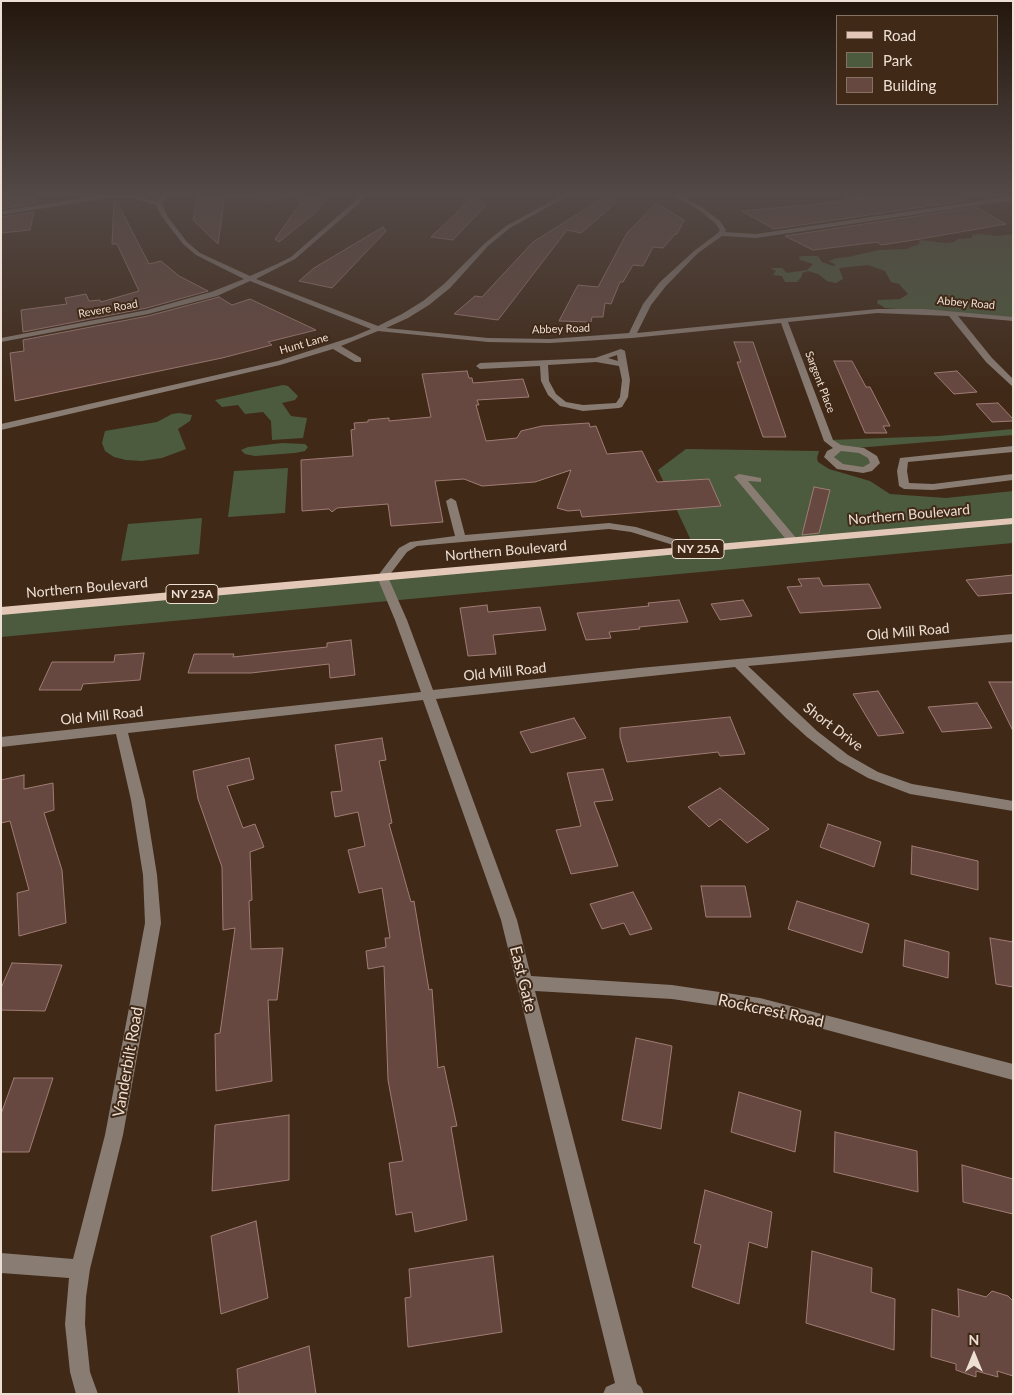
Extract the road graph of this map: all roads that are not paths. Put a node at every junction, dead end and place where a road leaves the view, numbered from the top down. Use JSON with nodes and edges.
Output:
{"nodes":[{"id":1,"x":210,"y":260,"type":"edge"},
{"id":2,"x":289,"y":260,"type":"edge"},
{"id":3,"x":471,"y":260,"type":"edge"},
{"id":4,"x":688,"y":260,"type":"edge"},
{"id":5,"x":250,"y":279,"type":"junction"},
{"id":6,"x":951,"y":313,"type":"junction"},
{"id":7,"x":1013,"y":319,"type":"edge"},
{"id":8,"x":784,"y":321,"type":"junction"},
{"id":9,"x":379,"y":329,"type":"junction"},
{"id":10,"x":632,"y":336,"type":"junction"},
{"id":11,"x":620,"y":337,"type":"junction"},
{"id":12,"x":1,"y":340,"type":"edge"},
{"id":13,"x":336,"y":347,"type":"junction"},
{"id":14,"x":621,"y":351,"type":"junction"},
{"id":15,"x":358,"y":360,"type":"dead end"},
{"id":16,"x":596,"y":360,"type":"junction"},
{"id":17,"x":544,"y":363,"type":"junction"},
{"id":18,"x":624,"y":365,"type":"junction"},
{"id":19,"x":480,"y":366,"type":"dead end"},
{"id":20,"x":1013,"y":372,"type":"edge"},
{"id":21,"x":1001,"y":373,"type":"junction"},
{"id":22,"x":1013,"y":384,"type":"edge"},
{"id":23,"x":1,"y":427,"type":"edge"},
{"id":24,"x":839,"y":448,"type":"dead end"},
{"id":25,"x":1013,"y":449,"type":"edge"},
{"id":26,"x":1013,"y":477,"type":"edge"},
{"id":27,"x":758,"y":480,"type":"dead end"},
{"id":28,"x":451,"y":501,"type":"dead end"},
{"id":29,"x":1013,"y":521,"type":"edge"},
{"id":30,"x":461,"y":538,"type":"junction"},
{"id":31,"x":793,"y":541,"type":"junction"},
{"id":32,"x":696,"y":549,"type":"junction"},
{"id":33,"x":382,"y":577,"type":"junction"},
{"id":34,"x":1,"y":611,"type":"edge"},
{"id":35,"x":1013,"y":638,"type":"edge"},
{"id":36,"x":738,"y":663,"type":"junction"},
{"id":37,"x":428,"y":695,"type":"junction"},
{"id":38,"x":121,"y":728,"type":"junction"},
{"id":39,"x":1,"y":742,"type":"edge"},
{"id":40,"x":1013,"y":806,"type":"edge"},
{"id":41,"x":524,"y":983,"type":"junction"},
{"id":42,"x":1013,"y":1072,"type":"edge"},
{"id":43,"x":1,"y":1263,"type":"edge"},
{"id":44,"x":80,"y":1269,"type":"junction"},
{"id":45,"x":625,"y":1393,"type":"edge"},
{"id":46,"x":87,"y":1394,"type":"edge"}],
"edges":[{"from":1,"to":5,"type":"street","name":"Abbey Road"},
{"from":2,"to":5,"type":"street","name":"Revere Road"},
{"from":3,"to":9,"type":"street","name":"Hunt Lane"},
{"from":4,"to":10,"type":"street"},
{"from":5,"to":9,"type":"street","name":"Abbey Road"},
{"from":5,"to":12,"type":"street","name":"Revere Road"},
{"from":6,"to":7,"type":"street","name":"Abbey Road"},
{"from":6,"to":8,"type":"street","name":"Abbey Road"},
{"from":6,"to":21,"type":"street"},
{"from":8,"to":10,"type":"street","name":"Abbey Road"},
{"from":8,"to":24,"type":"street","name":"Sargent Place"},
{"from":9,"to":11,"type":"street","name":"Abbey Road"},
{"from":9,"to":13,"type":"street","name":"Hunt Lane"},
{"from":10,"to":11,"type":"street","name":"Abbey Road"},
{"from":11,"to":14,"type":"street"},
{"from":13,"to":15,"type":"street"},
{"from":13,"to":23,"type":"street","name":"Hunt Lane"},
{"from":14,"to":16,"type":"street"},
{"from":14,"to":18,"type":"street"},
{"from":16,"to":17,"type":"street"},
{"from":16,"to":18,"type":"street"},
{"from":17,"to":18,"type":"street"},
{"from":17,"to":19,"type":"street"},
{"from":20,"to":21,"type":"street"},
{"from":21,"to":22,"type":"street"},
{"from":25,"to":26,"type":"street"},
{"from":27,"to":31,"type":"street"},
{"from":28,"to":30,"type":"street"},
{"from":29,"to":31,"type":"main road","name":"Northern Boulevard","number":"NY 25A"},
{"from":30,"to":32,"type":"street"},
{"from":30,"to":33,"type":"street"},
{"from":31,"to":32,"type":"main road","name":"Northern Boulevard","number":"NY 25A"},
{"from":32,"to":33,"type":"main road","name":"Northern Boulevard","number":"NY 25A"},
{"from":33,"to":34,"type":"main road","name":"Northern Boulevard","number":"NY 25A"},
{"from":33,"to":37,"type":"street","name":"East Gate"},
{"from":35,"to":36,"type":"street","name":"Old Mill Road"},
{"from":36,"to":37,"type":"street","name":"Old Mill Road"},
{"from":36,"to":40,"type":"street","name":"Short Drive"},
{"from":37,"to":38,"type":"street","name":"Old Mill Road"},
{"from":37,"to":41,"type":"street","name":"East Gate"},
{"from":38,"to":39,"type":"street","name":"Old Mill Road"},
{"from":38,"to":44,"type":"street","name":"Vanderbilt Road"},
{"from":41,"to":42,"type":"street","name":"Rockcrest Road"},
{"from":41,"to":45,"type":"street","name":"East Gate"},
{"from":43,"to":44,"type":"street"},
{"from":44,"to":46,"type":"street","name":"Vanderbilt Road"}]}
